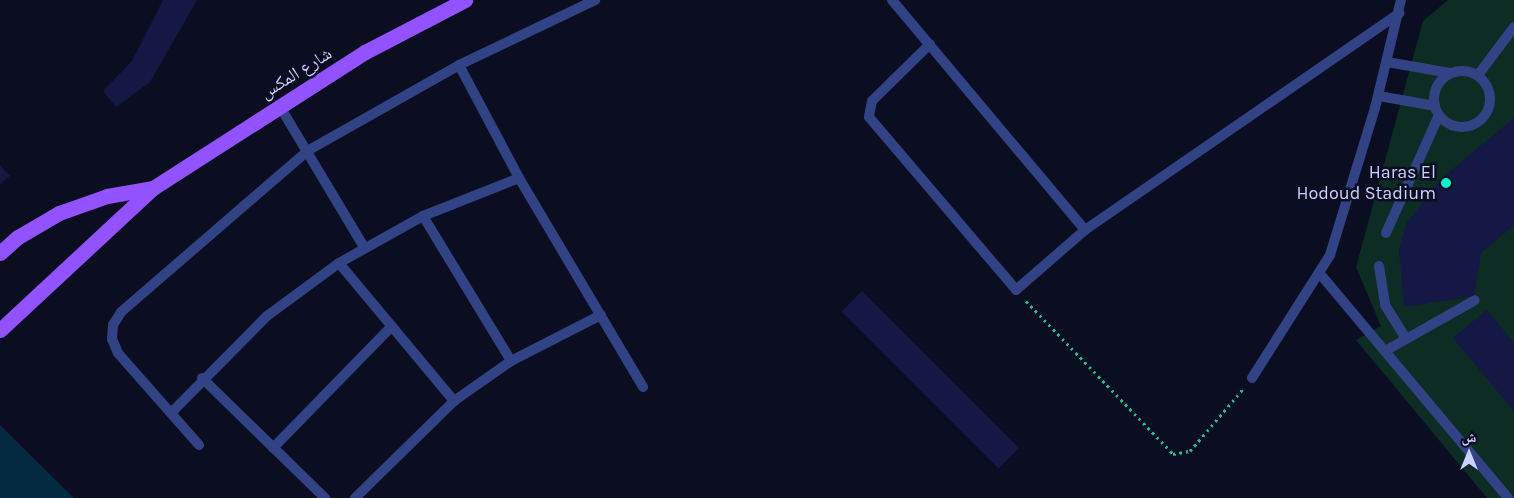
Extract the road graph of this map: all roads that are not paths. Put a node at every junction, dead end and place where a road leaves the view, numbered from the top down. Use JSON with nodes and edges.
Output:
{"nodes":[{"id":1,"x":465,"y":0,"type":"edge"},
{"id":2,"x":595,"y":0,"type":"edge"},
{"id":3,"x":892,"y":0,"type":"edge"},
{"id":4,"x":1401,"y":0,"type":"edge"},
{"id":5,"x":1399,"y":13,"type":"junction"},
{"id":6,"x":1514,"y":27,"type":"edge"},
{"id":7,"x":930,"y":44,"type":"junction"},
{"id":8,"x":1387,"y":62,"type":"junction"},
{"id":9,"x":459,"y":65,"type":"junction"},
{"id":10,"x":1450,"y":73,"type":"junction"},
{"id":11,"x":1478,"y":75,"type":"junction"},
{"id":12,"x":1378,"y":96,"type":"junction"},
{"id":13,"x":279,"y":105,"type":"junction"},
{"id":14,"x":1437,"y":111,"type":"junction"},
{"id":15,"x":309,"y":150,"type":"junction"},
{"id":16,"x":519,"y":178,"type":"junction"},
{"id":17,"x":153,"y":188,"type":"junction"},
{"id":18,"x":423,"y":216,"type":"junction"},
{"id":19,"x":1085,"y":230,"type":"junction"},
{"id":20,"x":1386,"y":233,"type":"dead end"},
{"id":21,"x":364,"y":247,"type":"junction"},
{"id":22,"x":0,"y":253,"type":"edge"},
{"id":23,"x":339,"y":263,"type":"junction"},
{"id":24,"x":1378,"y":266,"type":"dead end"},
{"id":25,"x":1321,"y":275,"type":"junction"},
{"id":26,"x":1475,"y":300,"type":"dead end"},
{"id":27,"x":601,"y":314,"type":"junction"},
{"id":28,"x":392,"y":326,"type":"junction"},
{"id":29,"x":0,"y":330,"type":"edge"},
{"id":30,"x":1406,"y":339,"type":"junction"},
{"id":31,"x":1385,"y":351,"type":"junction"},
{"id":32,"x":511,"y":361,"type":"junction"},
{"id":33,"x":202,"y":378,"type":"junction"},
{"id":34,"x":1252,"y":378,"type":"road end"},
{"id":35,"x":644,"y":387,"type":"dead end"},
{"id":36,"x":454,"y":401,"type":"junction"},
{"id":37,"x":171,"y":413,"type":"junction"},
{"id":38,"x":199,"y":446,"type":"dead end"},
{"id":39,"x":273,"y":448,"type":"junction"},
{"id":40,"x":325,"y":498,"type":"edge"},
{"id":41,"x":355,"y":498,"type":"edge"},
{"id":42,"x":1508,"y":498,"type":"edge"}],
"edges":[{"from":1,"to":13,"type":"main road","name":"شارع المكس"},
{"from":2,"to":9,"type":"street"},
{"from":3,"to":7,"type":"street"},
{"from":4,"to":5,"type":"street"},
{"from":5,"to":8,"type":"street"},
{"from":5,"to":19,"type":"street"},
{"from":6,"to":11,"type":"street"},
{"from":7,"to":19,"type":"street"},
{"from":7,"to":19,"type":"street"},
{"from":8,"to":10,"type":"street"},
{"from":8,"to":12,"type":"street"},
{"from":9,"to":15,"type":"street"},
{"from":9,"to":16,"type":"street"},
{"from":10,"to":11,"type":"street"},
{"from":10,"to":14,"type":"street"},
{"from":11,"to":14,"type":"street"},
{"from":12,"to":14,"type":"street"},
{"from":12,"to":25,"type":"street"},
{"from":13,"to":15,"type":"street"},
{"from":13,"to":17,"type":"main road","name":"شارع المكس"},
{"from":14,"to":20,"type":"street"},
{"from":15,"to":21,"type":"street"},
{"from":15,"to":37,"type":"street"},
{"from":16,"to":18,"type":"street"},
{"from":16,"to":27,"type":"street"},
{"from":17,"to":22,"type":"main road","name":"شارع المكس"},
{"from":17,"to":29,"type":"main road","name":"شارع المكس"},
{"from":18,"to":21,"type":"street"},
{"from":18,"to":32,"type":"street"},
{"from":21,"to":23,"type":"street"},
{"from":23,"to":28,"type":"street"},
{"from":23,"to":33,"type":"street"},
{"from":24,"to":30,"type":"street"},
{"from":25,"to":31,"type":"street"},
{"from":25,"to":34,"type":"street"},
{"from":26,"to":30,"type":"street"},
{"from":27,"to":32,"type":"street"},
{"from":27,"to":35,"type":"street"},
{"from":28,"to":36,"type":"street"},
{"from":28,"to":39,"type":"street"},
{"from":30,"to":31,"type":"street"},
{"from":31,"to":42,"type":"street"},
{"from":32,"to":36,"type":"street"},
{"from":33,"to":37,"type":"street"},
{"from":33,"to":39,"type":"street"},
{"from":36,"to":41,"type":"street"},
{"from":37,"to":38,"type":"street"},
{"from":39,"to":40,"type":"street"}]}
